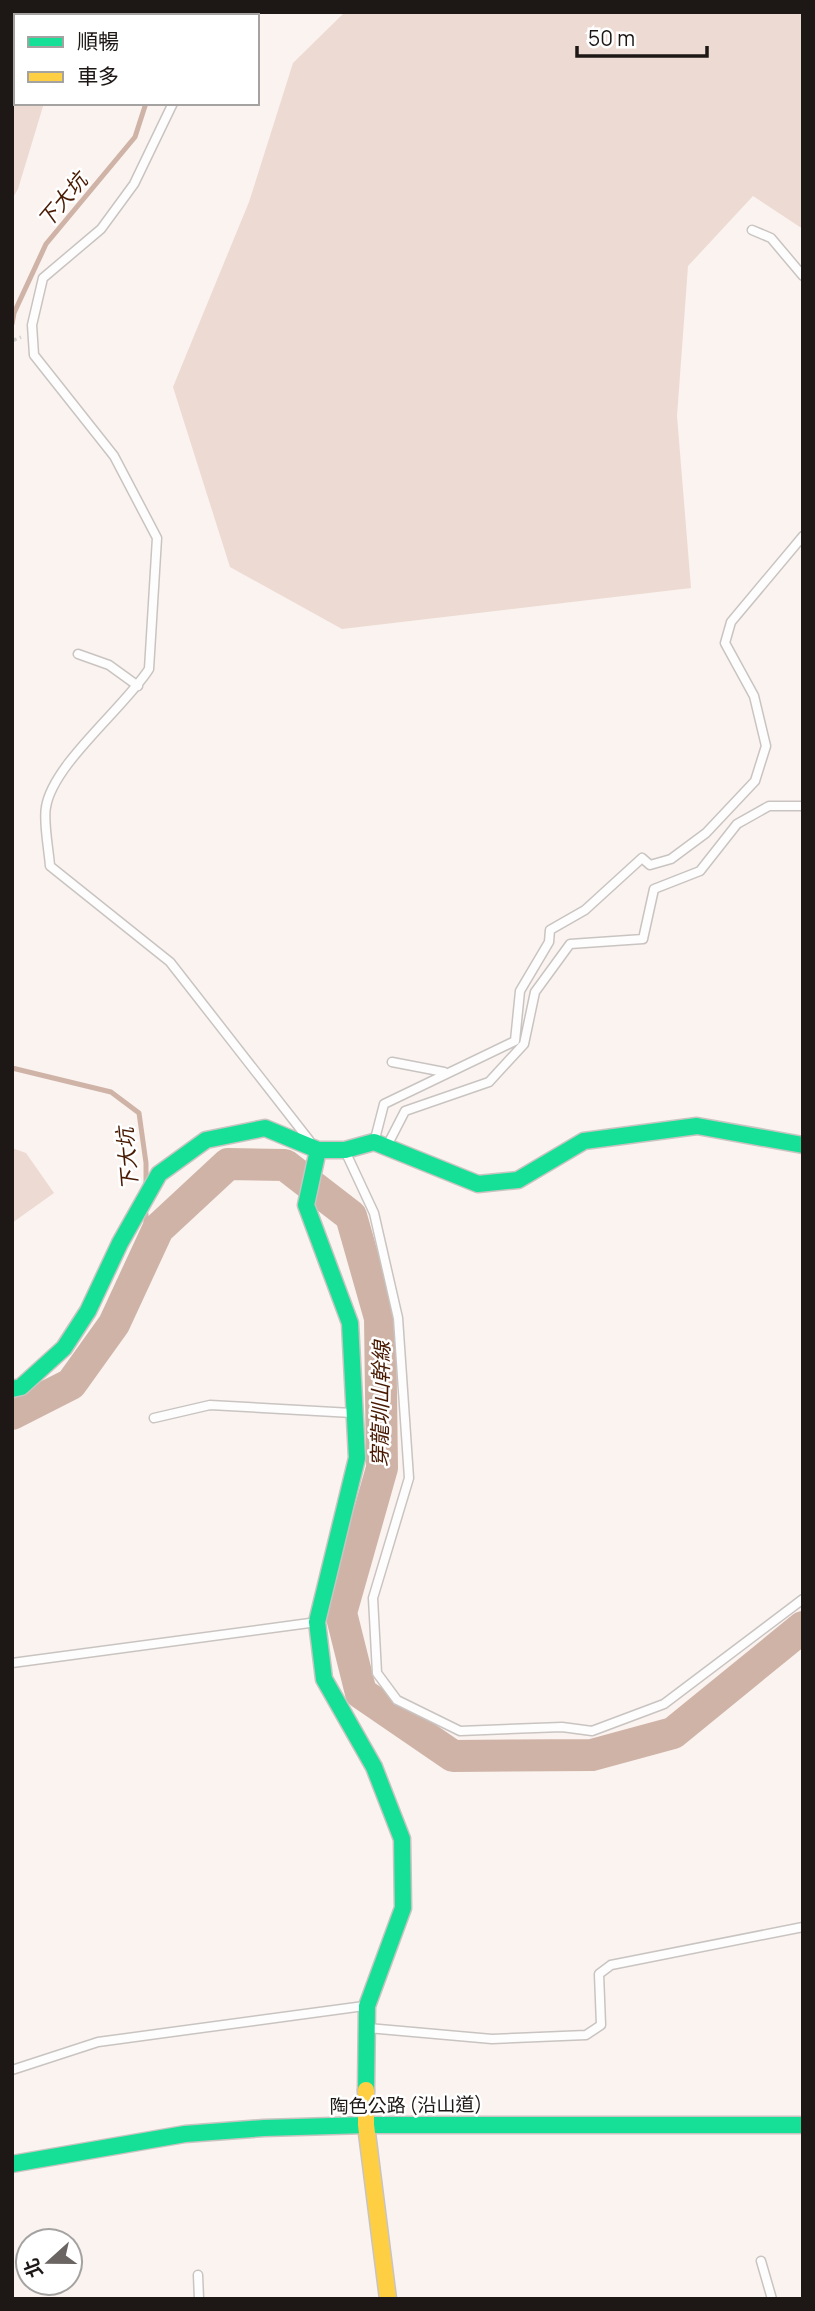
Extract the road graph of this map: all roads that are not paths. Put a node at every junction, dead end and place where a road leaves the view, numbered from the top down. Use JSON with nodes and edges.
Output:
{"nodes":[{"id":1,"x":172,"y":105,"type":"edge"},
{"id":2,"x":752,"y":230,"type":"dead end"},
{"id":3,"x":803,"y":276,"type":"edge"},
{"id":4,"x":803,"y":536,"type":"edge"},
{"id":5,"x":78,"y":654,"type":"dead end"},
{"id":6,"x":138,"y":686,"type":"junction"},
{"id":7,"x":803,"y":806,"type":"edge"},
{"id":8,"x":392,"y":1062,"type":"dead end"},
{"id":9,"x":448,"y":1072,"type":"junction"},
{"id":10,"x":380,"y":1145,"type":"junction"},
{"id":11,"x":803,"y":1145,"type":"edge"},
{"id":12,"x":318,"y":1150,"type":"junction"},
{"id":13,"x":345,"y":1150,"type":"junction"},
{"id":14,"x":12,"y":1389,"type":"edge"},
{"id":15,"x":355,"y":1413,"type":"junction"},
{"id":16,"x":154,"y":1418,"type":"dead end"},
{"id":17,"x":803,"y":1599,"type":"edge"},
{"id":18,"x":317,"y":1622,"type":"junction"},
{"id":19,"x":12,"y":1662,"type":"edge"},
{"id":20,"x":803,"y":1927,"type":"edge"},
{"id":21,"x":367,"y":2006,"type":"junction"},
{"id":22,"x":367,"y":2028,"type":"junction"},
{"id":23,"x":12,"y":2070,"type":"edge"},
{"id":24,"x":366,"y":2125,"type":"junction"},
{"id":25,"x":803,"y":2125,"type":"edge"},
{"id":26,"x":12,"y":2164,"type":"edge"},
{"id":27,"x":761,"y":2261,"type":"dead end"},
{"id":28,"x":198,"y":2275,"type":"dead end"},
{"id":29,"x":389,"y":2294,"type":"edge"},
{"id":30,"x":199,"y":2299,"type":"edge"},
{"id":31,"x":772,"y":2299,"type":"edge"}],
"edges":[{"from":1,"to":6,"type":"lane"},
{"from":2,"to":3,"type":"lane"},
{"from":4,"to":9,"type":"lane"},
{"from":5,"to":6,"type":"lane"},
{"from":6,"to":12,"type":"lane"},
{"from":7,"to":10,"type":"lane"},
{"from":8,"to":9,"type":"lane"},
{"from":9,"to":10,"type":"lane"},
{"from":10,"to":11,"type":"street"},
{"from":10,"to":13,"type":"street"},
{"from":12,"to":13,"type":"street"},
{"from":12,"to":14,"type":"street"},
{"from":12,"to":15,"type":"street"},
{"from":13,"to":17,"type":"lane"},
{"from":15,"to":16,"type":"lane"},
{"from":15,"to":18,"type":"street"},
{"from":18,"to":19,"type":"lane"},
{"from":18,"to":21,"type":"street"},
{"from":20,"to":22,"type":"lane"},
{"from":21,"to":22,"type":"street"},
{"from":21,"to":23,"type":"lane"},
{"from":22,"to":24,"type":"street"},
{"from":24,"to":25,"type":"street","name":"陶色公路 (沿山道)"},
{"from":24,"to":26,"type":"street","name":"陶色公路 (沿山道)"},
{"from":24,"to":29,"type":"street"},
{"from":27,"to":31,"type":"lane"},
{"from":28,"to":30,"type":"lane"}]}
